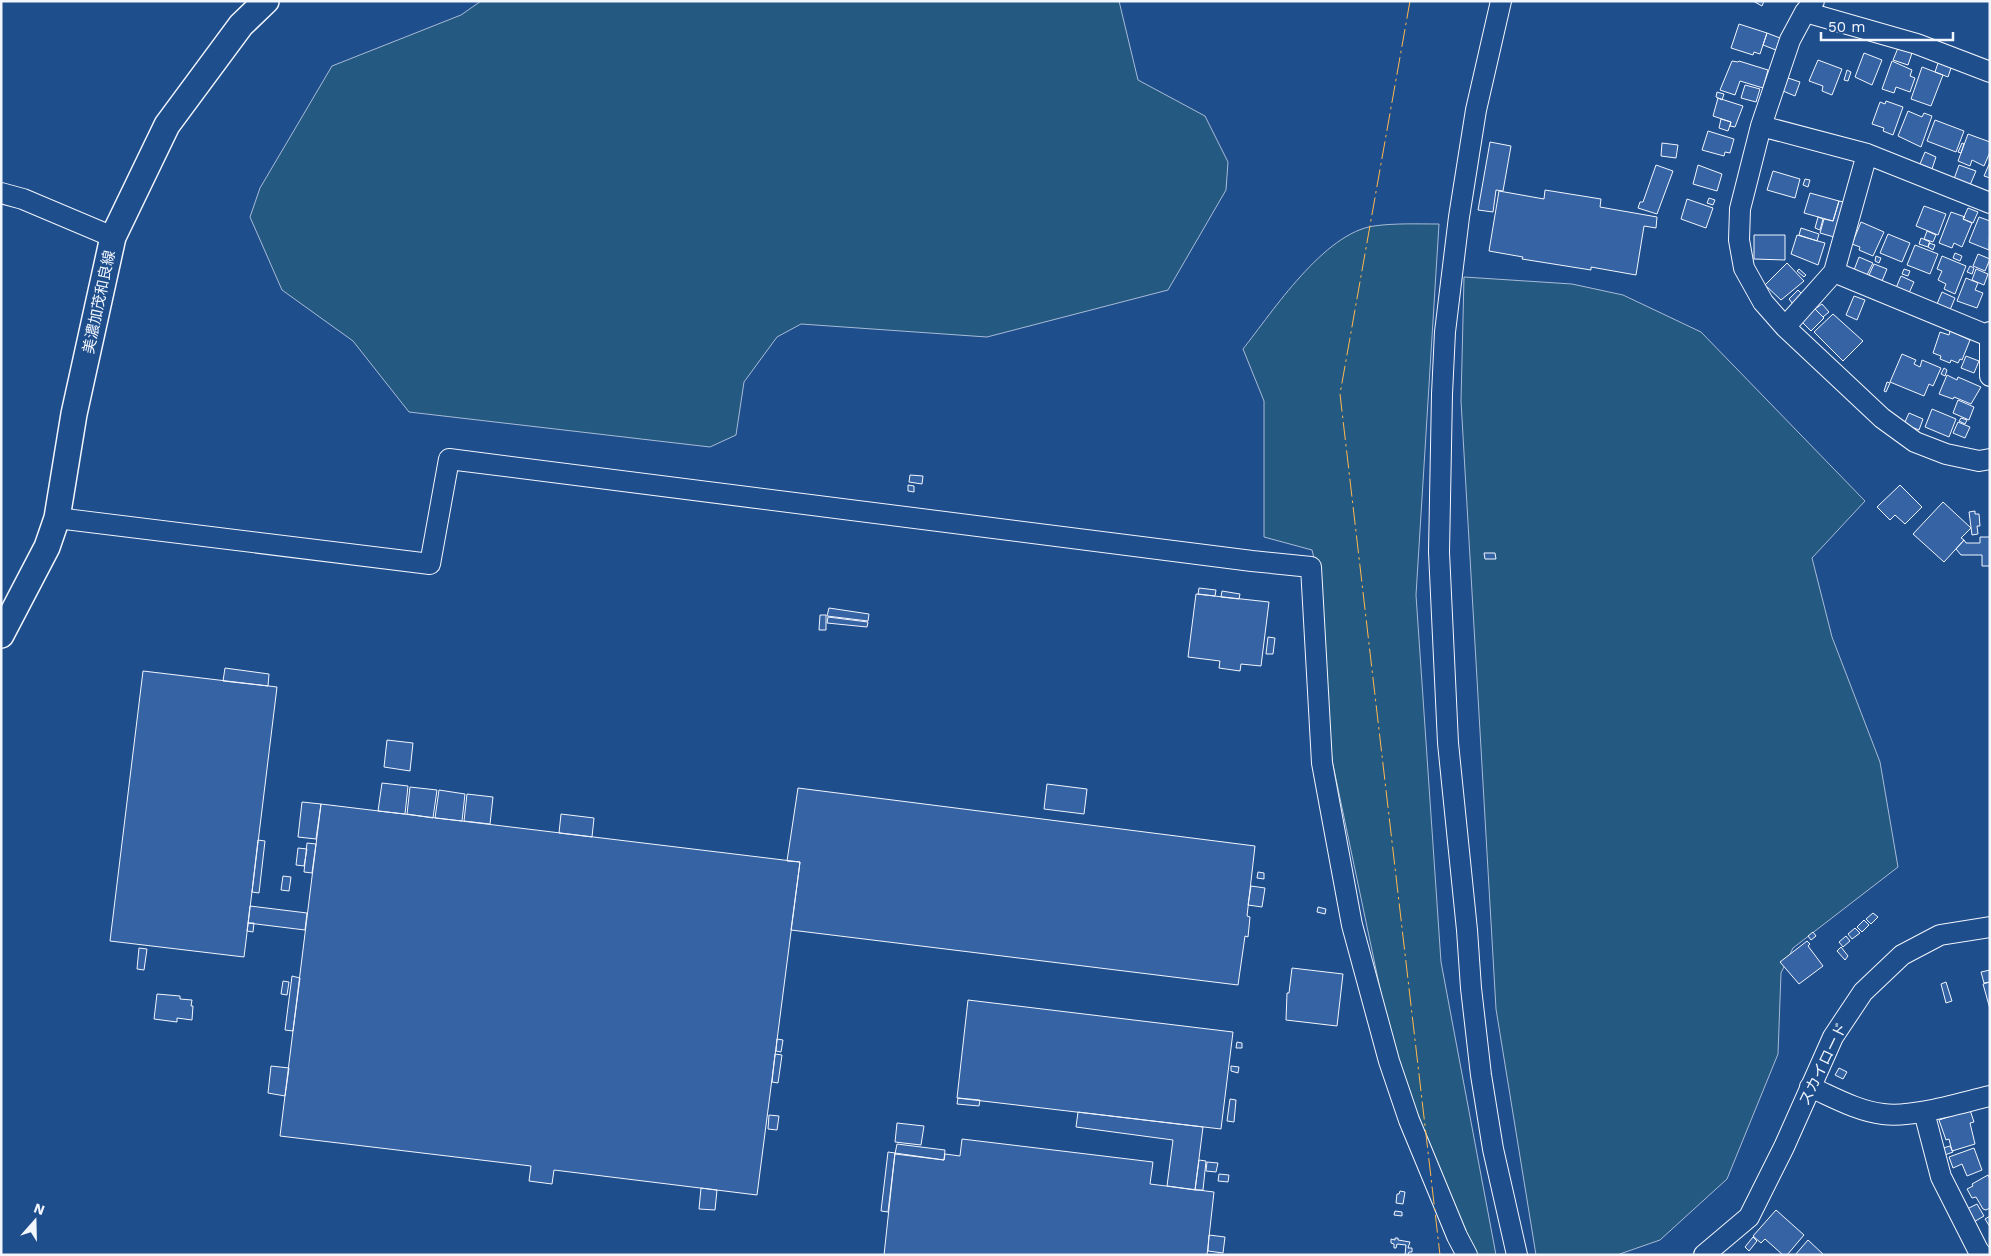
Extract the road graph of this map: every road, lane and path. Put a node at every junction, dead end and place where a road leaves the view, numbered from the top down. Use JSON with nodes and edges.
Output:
{"nodes":[{"id":1,"x":266,"y":1,"type":"edge"},
{"id":2,"x":1501,"y":1,"type":"edge"},
{"id":3,"x":1810,"y":7,"type":"edge"},
{"id":4,"x":1990,"y":72,"type":"edge"},
{"id":5,"x":1761,"y":126,"type":"junction"},
{"id":6,"x":1867,"y":154,"type":"junction"},
{"id":7,"x":1,"y":193,"type":"edge"},
{"id":8,"x":1990,"y":203,"type":"edge"},
{"id":9,"x":113,"y":237,"type":"junction"},
{"id":10,"x":1834,"y":272,"type":"junction"},
{"id":11,"x":1785,"y":327,"type":"junction"},
{"id":12,"x":1989,"y":334,"type":"edge"},
{"id":13,"x":1990,"y":376,"type":"edge"},
{"id":14,"x":1990,"y":460,"type":"edge"},
{"id":15,"x":57,"y":518,"type":"junction"},
{"id":16,"x":1,"y":635,"type":"edge"},
{"id":17,"x":1990,"y":927,"type":"edge"},
{"id":18,"x":1810,"y":1087,"type":"junction"},
{"id":19,"x":1990,"y":1096,"type":"edge"},
{"id":20,"x":1924,"y":1112,"type":"junction"},
{"id":21,"x":1977,"y":1253,"type":"edge"},
{"id":22,"x":1468,"y":1255,"type":"edge"},
{"id":23,"x":1517,"y":1255,"type":"edge"},
{"id":24,"x":1704,"y":1255,"type":"edge"}],
"edges":[{"from":1,"to":9,"type":"main road","name":"美濃加茂和良線"},
{"from":2,"to":23,"type":"street"},
{"from":3,"to":4,"type":"street"},
{"from":3,"to":5,"type":"street"},
{"from":5,"to":6,"type":"street"},
{"from":5,"to":11,"type":"street"},
{"from":6,"to":8,"type":"street"},
{"from":6,"to":10,"type":"street"},
{"from":7,"to":9,"type":"street"},
{"from":9,"to":15,"type":"main road","name":"美濃加茂和良線"},
{"from":10,"to":11,"type":"street"},
{"from":10,"to":12,"type":"street"},
{"from":11,"to":14,"type":"street"},
{"from":12,"to":13,"type":"street"},
{"from":15,"to":16,"type":"main road","name":"美濃加茂和良線"},
{"from":15,"to":22,"type":"street"},
{"from":17,"to":18,"type":"street","name":"スカイロード"},
{"from":18,"to":20,"type":"street"},
{"from":18,"to":24,"type":"street","name":"スカイロード"},
{"from":19,"to":20,"type":"street"},
{"from":20,"to":21,"type":"street"}]}
